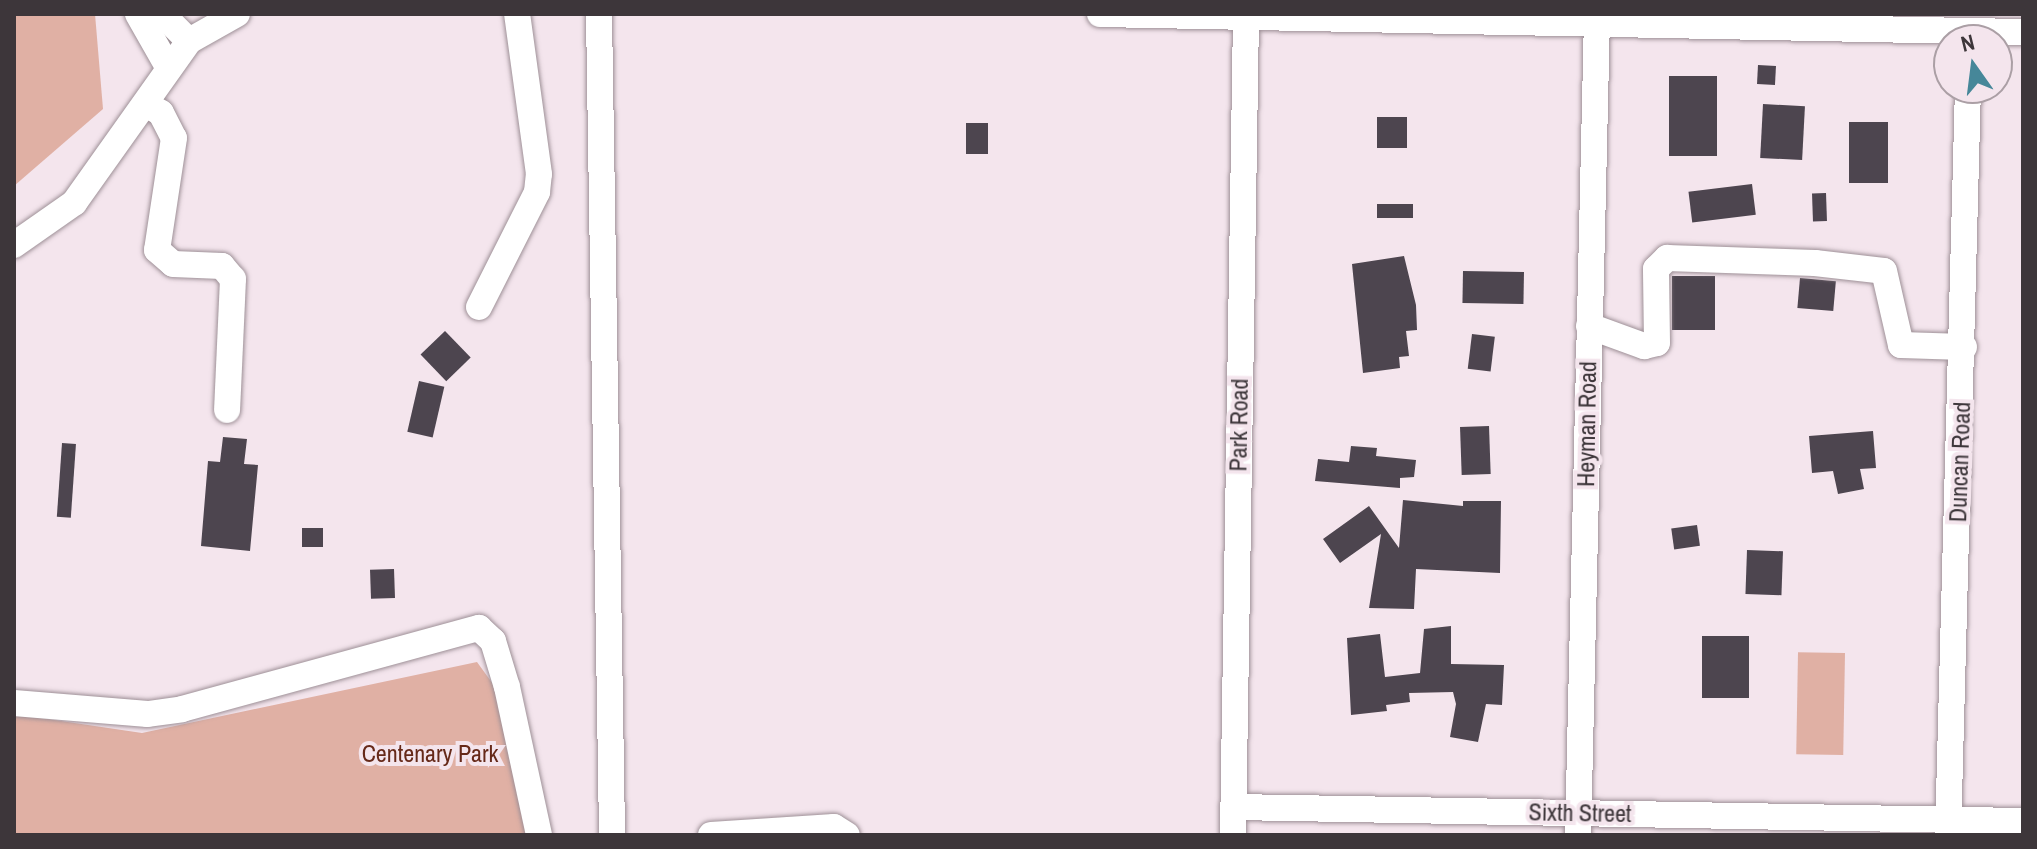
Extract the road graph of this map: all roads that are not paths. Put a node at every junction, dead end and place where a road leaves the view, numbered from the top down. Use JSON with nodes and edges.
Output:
{"nodes":[{"id":1,"x":138,"y":14,"type":"edge"},
{"id":2,"x":162,"y":14,"type":"edge"},
{"id":3,"x":237,"y":14,"type":"edge"},
{"id":4,"x":517,"y":14,"type":"edge"},
{"id":5,"x":599,"y":14,"type":"edge"},
{"id":6,"x":1100,"y":14,"type":"edge"},
{"id":7,"x":1246,"y":15,"type":"edge"},
{"id":8,"x":1597,"y":20,"type":"edge"},
{"id":9,"x":1933,"y":27,"type":"edge"},
{"id":10,"x":189,"y":41,"type":"junction"},
{"id":11,"x":167,"y":65,"type":"junction"},
{"id":12,"x":145,"y":104,"type":"junction"},
{"id":13,"x":1968,"y":104,"type":"edge"},
{"id":14,"x":14,"y":245,"type":"edge"},
{"id":15,"x":479,"y":307,"type":"dead end"},
{"id":16,"x":1589,"y":326,"type":"junction"},
{"id":17,"x":1964,"y":347,"type":"junction"},
{"id":18,"x":227,"y":410,"type":"dead end"},
{"id":19,"x":14,"y":703,"type":"edge"},
{"id":20,"x":1234,"y":807,"type":"junction"},
{"id":21,"x":2023,"y":821,"type":"edge"},
{"id":22,"x":1578,"y":824,"type":"edge"},
{"id":23,"x":1948,"y":828,"type":"edge"},
{"id":24,"x":539,"y":835,"type":"edge"},
{"id":25,"x":612,"y":835,"type":"edge"},
{"id":26,"x":711,"y":835,"type":"edge"},
{"id":27,"x":847,"y":835,"type":"edge"},
{"id":28,"x":1233,"y":835,"type":"edge"}],
"edges":[{"from":1,"to":11,"type":"street"},
{"from":2,"to":10,"type":"street"},
{"from":3,"to":10,"type":"street"},
{"from":4,"to":15,"type":"street"},
{"from":5,"to":25,"type":"street"},
{"from":6,"to":7,"type":"street"},
{"from":7,"to":8,"type":"street"},
{"from":7,"to":20,"type":"street","name":"Park Road"},
{"from":8,"to":9,"type":"street"},
{"from":8,"to":16,"type":"street","name":"Heyman Road"},
{"from":10,"to":11,"type":"street"},
{"from":11,"to":12,"type":"street"},
{"from":12,"to":14,"type":"street"},
{"from":12,"to":18,"type":"street"},
{"from":13,"to":17,"type":"street","name":"Duncan Road"},
{"from":16,"to":17,"type":"street"},
{"from":16,"to":22,"type":"street","name":"Heyman Road"},
{"from":17,"to":23,"type":"street","name":"Duncan Road"},
{"from":19,"to":24,"type":"street"},
{"from":20,"to":22,"type":"street","name":"Sixth Street"},
{"from":20,"to":28,"type":"street","name":"Park Road"},
{"from":21,"to":23,"type":"street","name":"Sixth Street"},
{"from":22,"to":23,"type":"street","name":"Sixth Street"},
{"from":26,"to":27,"type":"street"}]}
